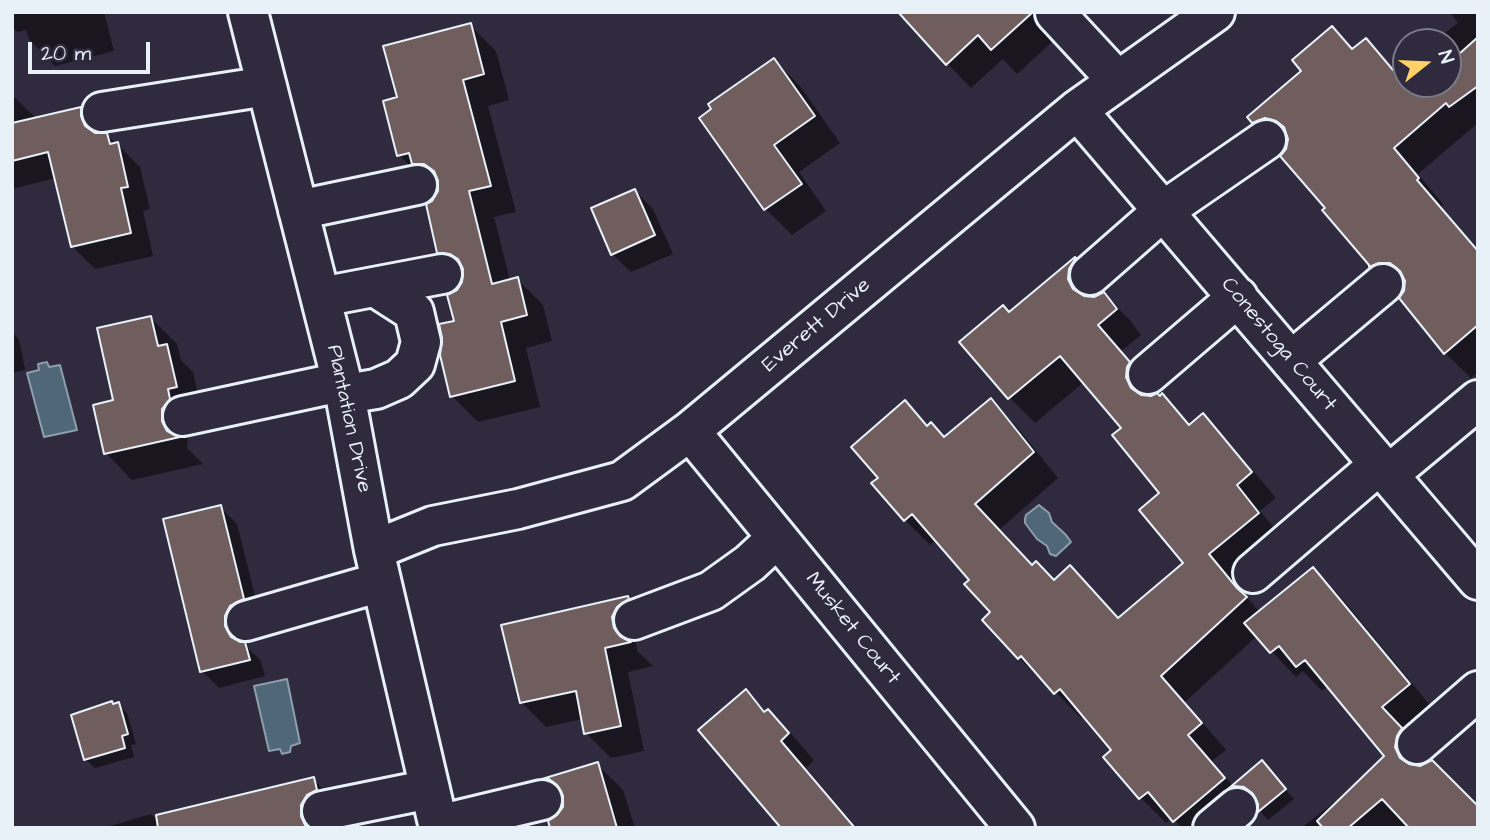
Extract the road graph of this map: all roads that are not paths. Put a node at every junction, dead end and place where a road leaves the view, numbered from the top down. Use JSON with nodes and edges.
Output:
{"nodes":[{"id":1,"x":248,"y":12,"type":"edge"},
{"id":2,"x":1215,"y":12,"type":"edge"},
{"id":3,"x":1055,"y":13,"type":"edge"},
{"id":4,"x":1118,"y":81,"type":"junction"},
{"id":5,"x":267,"y":86,"type":"junction"},
{"id":6,"x":1077,"y":110,"type":"junction"},
{"id":7,"x":102,"y":112,"type":"dead end"},
{"id":8,"x":1266,"y":140,"type":"dead end"},
{"id":9,"x":417,"y":184,"type":"dead end"},
{"id":10,"x":298,"y":210,"type":"junction"},
{"id":11,"x":1163,"y":211,"type":"junction"},
{"id":12,"x":442,"y":274,"type":"dead end"},
{"id":13,"x":1090,"y":275,"type":"dead end"},
{"id":14,"x":1383,"y":284,"type":"dead end"},
{"id":15,"x":375,"y":287,"type":"junction"},
{"id":16,"x":1238,"y":297,"type":"junction"},
{"id":17,"x":320,"y":298,"type":"junction"},
{"id":18,"x":1291,"y":361,"type":"junction"},
{"id":19,"x":1148,"y":374,"type":"dead end"},
{"id":20,"x":343,"y":388,"type":"junction"},
{"id":21,"x":1478,"y":400,"type":"edge"},
{"id":22,"x":183,"y":416,"type":"dead end"},
{"id":23,"x":690,"y":431,"type":"junction"},
{"id":24,"x":1384,"y":470,"type":"junction"},
{"id":25,"x":777,"y":538,"type":"junction"},
{"id":26,"x":378,"y":566,"type":"junction"},
{"id":27,"x":1253,"y":573,"type":"dead end"},
{"id":28,"x":1478,"y":580,"type":"edge"},
{"id":29,"x":634,"y":620,"type":"dead end"},
{"id":30,"x":246,"y":621,"type":"dead end"},
{"id":31,"x":1478,"y":691,"type":"edge"},
{"id":32,"x":1417,"y":744,"type":"dead end"},
{"id":33,"x":542,"y":800,"type":"dead end"},
{"id":34,"x":322,"y":811,"type":"dead end"},
{"id":35,"x":436,"y":814,"type":"edge"},
{"id":36,"x":1015,"y":828,"type":"edge"}],
"edges":[{"from":1,"to":5,"type":"street","name":"Plantation Drive"},
{"from":2,"to":4,"type":"street","name":"Everett Drive"},
{"from":3,"to":4,"type":"street"},
{"from":4,"to":6,"type":"street","name":"Everett Drive"},
{"from":5,"to":7,"type":"street"},
{"from":5,"to":10,"type":"street","name":"Plantation Drive"},
{"from":6,"to":11,"type":"street","name":"Conestoga Court"},
{"from":6,"to":23,"type":"street","name":"Everett Drive"},
{"from":8,"to":11,"type":"street"},
{"from":9,"to":10,"type":"street"},
{"from":10,"to":17,"type":"street","name":"Plantation Drive"},
{"from":11,"to":13,"type":"street"},
{"from":11,"to":16,"type":"street","name":"Conestoga Court"},
{"from":12,"to":15,"type":"street"},
{"from":14,"to":18,"type":"street"},
{"from":15,"to":17,"type":"street"},
{"from":15,"to":20,"type":"street"},
{"from":16,"to":18,"type":"street","name":"Conestoga Court"},
{"from":16,"to":19,"type":"street"},
{"from":17,"to":20,"type":"street","name":"Plantation Drive"},
{"from":18,"to":24,"type":"street","name":"Conestoga Court"},
{"from":20,"to":22,"type":"street"},
{"from":20,"to":26,"type":"street","name":"Plantation Drive"},
{"from":21,"to":24,"type":"street"},
{"from":23,"to":25,"type":"street","name":"Musket Court"},
{"from":23,"to":26,"type":"street","name":"Everett Drive"},
{"from":24,"to":27,"type":"street"},
{"from":24,"to":28,"type":"street","name":"Conestoga Court"},
{"from":25,"to":29,"type":"street"},
{"from":25,"to":36,"type":"street","name":"Musket Court"},
{"from":26,"to":30,"type":"street","name":"Everett Drive"},
{"from":26,"to":35,"type":"street","name":"Plantation Drive"},
{"from":31,"to":32,"type":"street"},
{"from":33,"to":35,"type":"street"},
{"from":34,"to":35,"type":"street"}]}
